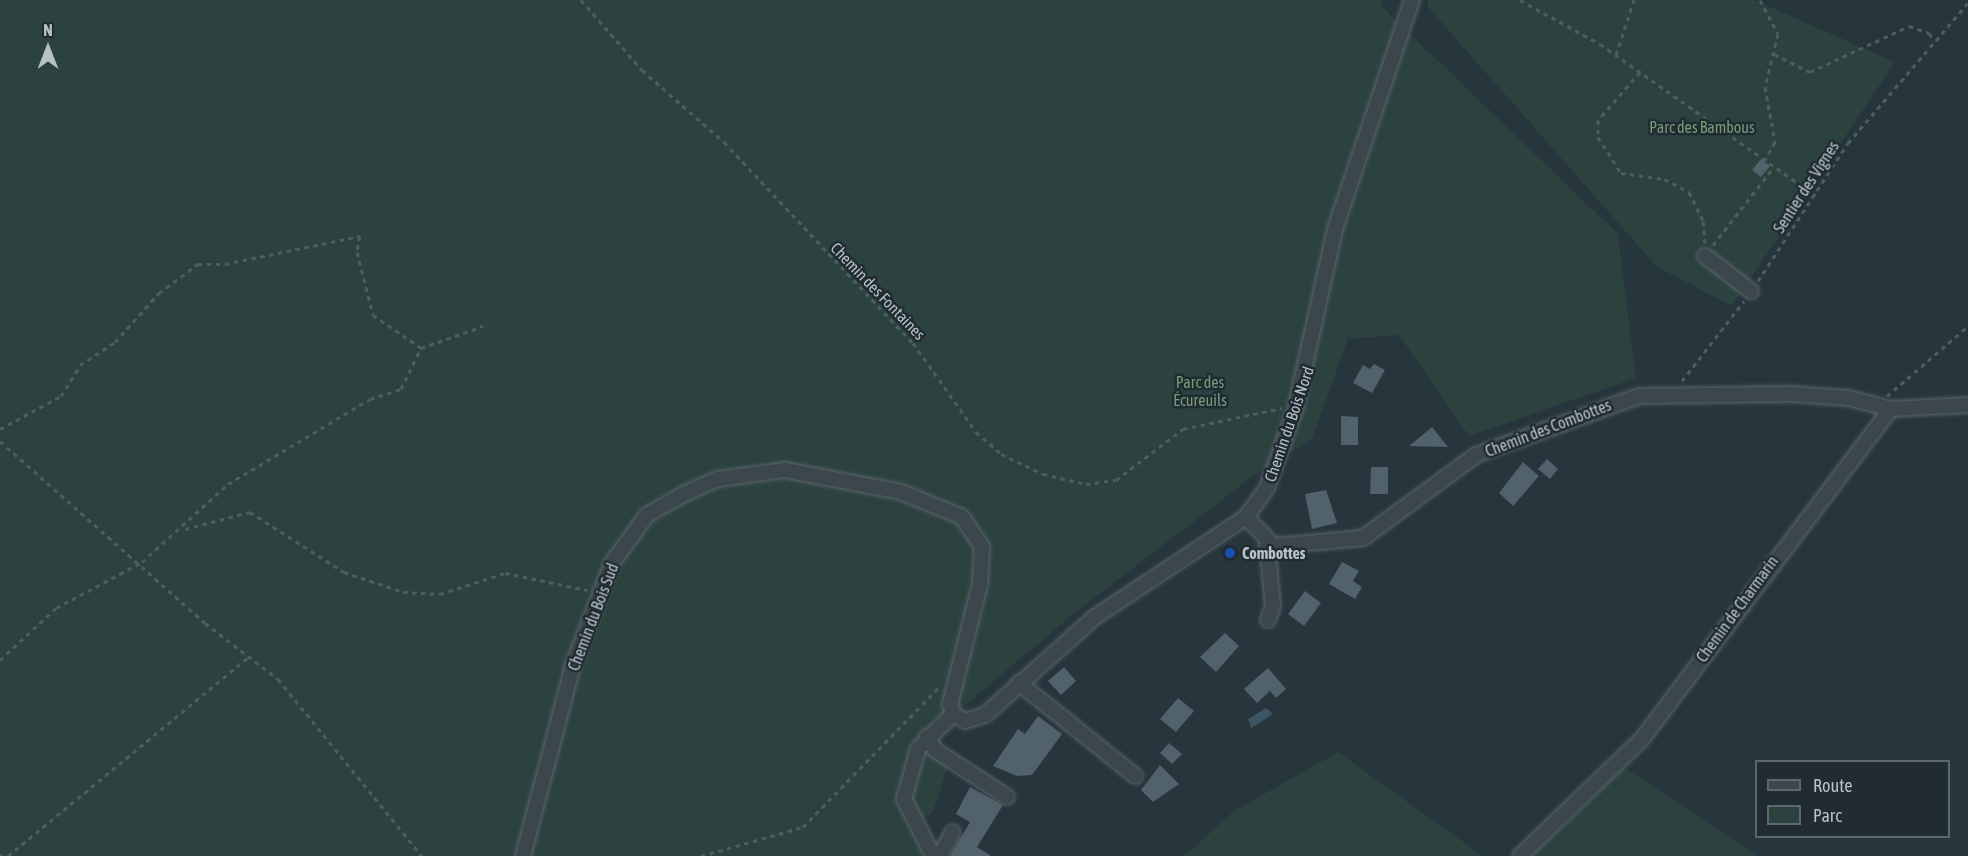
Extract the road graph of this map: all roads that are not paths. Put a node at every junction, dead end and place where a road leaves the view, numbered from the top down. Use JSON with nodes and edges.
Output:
{"nodes":[{"id":1,"x":1412,"y":0,"type":"edge"},
{"id":2,"x":1705,"y":256,"type":"road end"},
{"id":3,"x":1751,"y":291,"type":"road end"},
{"id":4,"x":1968,"y":405,"type":"edge"},
{"id":5,"x":1884,"y":407,"type":"junction"},
{"id":6,"x":1246,"y":517,"type":"junction"},
{"id":7,"x":1267,"y":544,"type":"junction"},
{"id":8,"x":1268,"y":620,"type":"dead end"},
{"id":9,"x":1019,"y":683,"type":"junction"},
{"id":10,"x":952,"y":709,"type":"junction"},
{"id":11,"x":927,"y":737,"type":"junction"},
{"id":12,"x":1134,"y":776,"type":"dead end"},
{"id":13,"x":1006,"y":797,"type":"dead end"},
{"id":14,"x":954,"y":832,"type":"dead end"},
{"id":15,"x":523,"y":856,"type":"edge"},
{"id":16,"x":1520,"y":856,"type":"edge"}],
"edges":[{"from":1,"to":6,"type":"street","name":"Chemin du Bois Nord"},
{"from":2,"to":3,"type":"street"},
{"from":4,"to":5,"type":"street"},
{"from":5,"to":7,"type":"street","name":"Chemin des Combottes"},
{"from":5,"to":16,"type":"street","name":"Chemin de Charmarin"},
{"from":6,"to":7,"type":"street"},
{"from":6,"to":9,"type":"street","name":"Chemin du Bois Nord"},
{"from":7,"to":8,"type":"street"},
{"from":9,"to":10,"type":"street","name":"Chemin du Bois Nord"},
{"from":9,"to":12,"type":"street"},
{"from":10,"to":11,"type":"street"},
{"from":10,"to":15,"type":"street","name":"Chemin du Bois Sud"},
{"from":11,"to":13,"type":"street"},
{"from":11,"to":14,"type":"street"}]}
